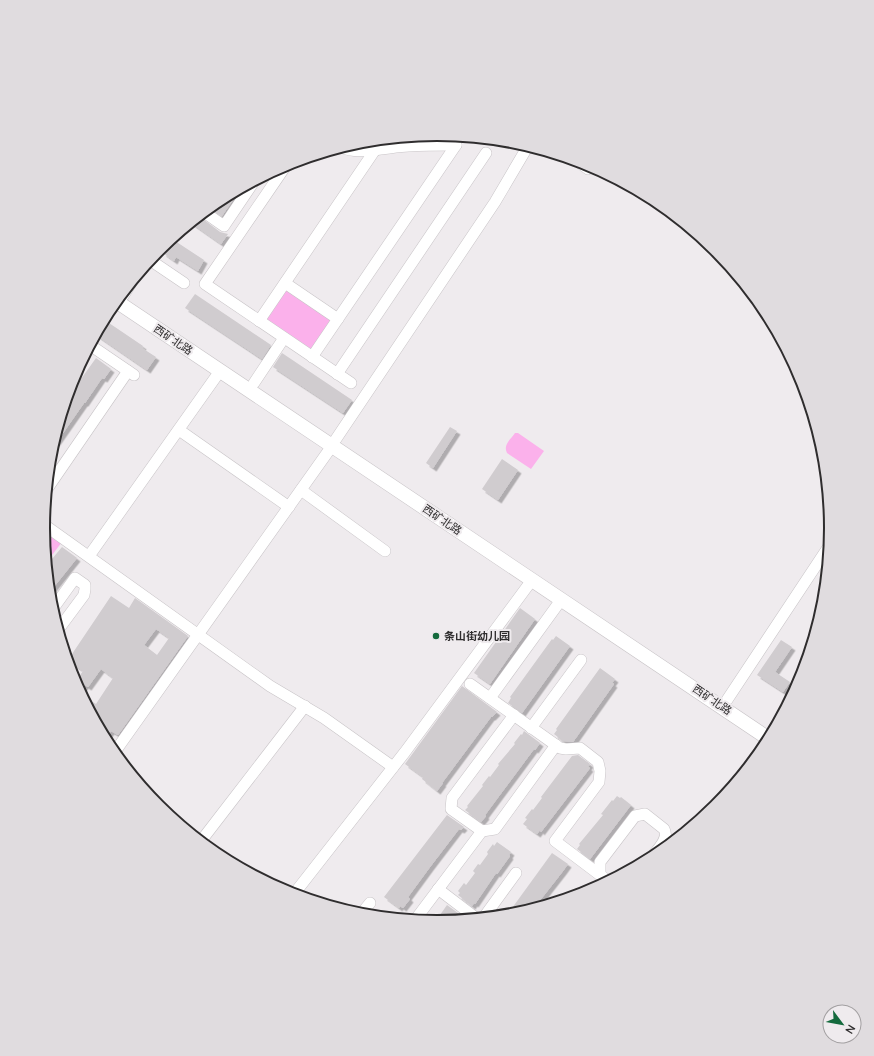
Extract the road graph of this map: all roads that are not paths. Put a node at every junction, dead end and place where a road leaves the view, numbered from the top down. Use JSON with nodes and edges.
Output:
{"nodes":[{"id":1,"x":352,"y":150,"type":"edge"},
{"id":2,"x":376,"y":150,"type":"junction"},
{"id":3,"x":525,"y":151,"type":"edge"},
{"id":4,"x":486,"y":153,"type":"dead end"},
{"id":5,"x":280,"y":174,"type":"edge"},
{"id":6,"x":248,"y":191,"type":"edge"},
{"id":7,"x":209,"y":215,"type":"edge"},
{"id":8,"x":155,"y":263,"type":"edge"},
{"id":9,"x":184,"y":283,"type":"dead end"},
{"id":10,"x":285,"y":283,"type":"junction"},
{"id":11,"x":124,"y":300,"type":"edge"},
{"id":12,"x":124,"y":300,"type":"edge"},
{"id":13,"x":338,"y":319,"type":"junction"},
{"id":14,"x":259,"y":321,"type":"junction"},
{"id":15,"x":284,"y":338,"type":"junction"},
{"id":16,"x":95,"y":348,"type":"edge"},
{"id":17,"x":312,"y":357,"type":"junction"},
{"id":18,"x":220,"y":371,"type":"junction"},
{"id":19,"x":337,"y":374,"type":"junction"},
{"id":20,"x":254,"y":383,"type":"junction"},
{"id":21,"x":351,"y":383,"type":"dead end"},
{"id":22,"x":178,"y":430,"type":"junction"},
{"id":23,"x":334,"y":442,"type":"junction"},
{"id":24,"x":53,"y":481,"type":"edge"},
{"id":25,"x":301,"y":490,"type":"junction"},
{"id":26,"x":288,"y":507,"type":"junction"},
{"id":27,"x":50,"y":529,"type":"edge"},
{"id":28,"x":385,"y":551,"type":"dead end"},
{"id":29,"x":823,"y":555,"type":"edge"},
{"id":30,"x":89,"y":556,"type":"junction"},
{"id":31,"x":532,"y":580,"type":"junction"},
{"id":32,"x":562,"y":600,"type":"junction"},
{"id":33,"x":57,"y":603,"type":"edge"},
{"id":34,"x":62,"y":624,"type":"edge"},
{"id":35,"x":198,"y":634,"type":"junction"},
{"id":36,"x":581,"y":660,"type":"dead end"},
{"id":37,"x":470,"y":684,"type":"dead end"},
{"id":38,"x":490,"y":698,"type":"junction"},
{"id":39,"x":726,"y":700,"type":"junction"},
{"id":40,"x":305,"y":706,"type":"junction"},
{"id":41,"x":514,"y":715,"type":"junction"},
{"id":42,"x":531,"y":728,"type":"junction"},
{"id":43,"x":768,"y":728,"type":"edge"},
{"id":44,"x":764,"y":735,"type":"edge"},
{"id":45,"x":556,"y":745,"type":"junction"},
{"id":46,"x":118,"y":747,"type":"edge"},
{"id":47,"x":393,"y":767,"type":"junction"},
{"id":48,"x":482,"y":831,"type":"junction"},
{"id":49,"x":204,"y":837,"type":"edge"},
{"id":50,"x":661,"y":843,"type":"edge"},
{"id":51,"x":516,"y":873,"type":"dead end"},
{"id":52,"x":603,"y":877,"type":"edge"},
{"id":53,"x":604,"y":877,"type":"edge"},
{"id":54,"x":298,"y":889,"type":"edge"},
{"id":55,"x":438,"y":889,"type":"junction"},
{"id":56,"x":370,"y":903,"type":"dead end"},
{"id":57,"x":365,"y":909,"type":"edge"},
{"id":58,"x":488,"y":912,"type":"edge"},
{"id":59,"x":470,"y":913,"type":"edge"},
{"id":60,"x":419,"y":914,"type":"edge"}],
"edges":[{"from":1,"to":2,"type":"street"},
{"from":2,"to":10,"type":"street"},
{"from":2,"to":13,"type":"street"},
{"from":3,"to":23,"type":"street"},
{"from":4,"to":19,"type":"street"},
{"from":5,"to":14,"type":"street"},
{"from":6,"to":7,"type":"street"},
{"from":8,"to":9,"type":"street"},
{"from":10,"to":13,"type":"street"},
{"from":10,"to":14,"type":"street"},
{"from":11,"to":18,"type":"main road","name":"西矿北路"},
{"from":12,"to":20,"type":"main road","name":"西矿北路"},
{"from":13,"to":17,"type":"street"},
{"from":14,"to":15,"type":"street"},
{"from":15,"to":17,"type":"street"},
{"from":15,"to":20,"type":"street"},
{"from":16,"to":24,"type":"street"},
{"from":17,"to":19,"type":"street"},
{"from":18,"to":22,"type":"street"},
{"from":18,"to":23,"type":"main road","name":"西矿北路"},
{"from":19,"to":21,"type":"street"},
{"from":20,"to":23,"type":"main road","name":"西矿北路"},
{"from":22,"to":26,"type":"street"},
{"from":22,"to":30,"type":"street"},
{"from":23,"to":25,"type":"street"},
{"from":23,"to":31,"type":"main road","name":"西矿北路"},
{"from":23,"to":39,"type":"main road","name":"西矿北路"},
{"from":25,"to":26,"type":"street"},
{"from":25,"to":28,"type":"street"},
{"from":26,"to":35,"type":"street"},
{"from":27,"to":30,"type":"street"},
{"from":29,"to":39,"type":"street"},
{"from":30,"to":35,"type":"street"},
{"from":31,"to":32,"type":"main road","name":"西矿北路"},
{"from":31,"to":47,"type":"street"},
{"from":32,"to":38,"type":"street"},
{"from":32,"to":44,"type":"main road","name":"西矿北路"},
{"from":33,"to":34,"type":"street"},
{"from":35,"to":40,"type":"street"},
{"from":35,"to":46,"type":"street"},
{"from":36,"to":42,"type":"street"},
{"from":37,"to":38,"type":"street"},
{"from":38,"to":41,"type":"street"},
{"from":39,"to":43,"type":"main road","name":"西矿北路"},
{"from":40,"to":47,"type":"street"},
{"from":40,"to":49,"type":"street"},
{"from":41,"to":42,"type":"street"},
{"from":41,"to":48,"type":"street"},
{"from":42,"to":45,"type":"street"},
{"from":45,"to":48,"type":"street"},
{"from":45,"to":52,"type":"street"},
{"from":47,"to":54,"type":"street"},
{"from":48,"to":55,"type":"street"},
{"from":50,"to":53,"type":"street"},
{"from":51,"to":58,"type":"street"},
{"from":55,"to":59,"type":"street"},
{"from":55,"to":60,"type":"street"},
{"from":56,"to":57,"type":"street"}]}
